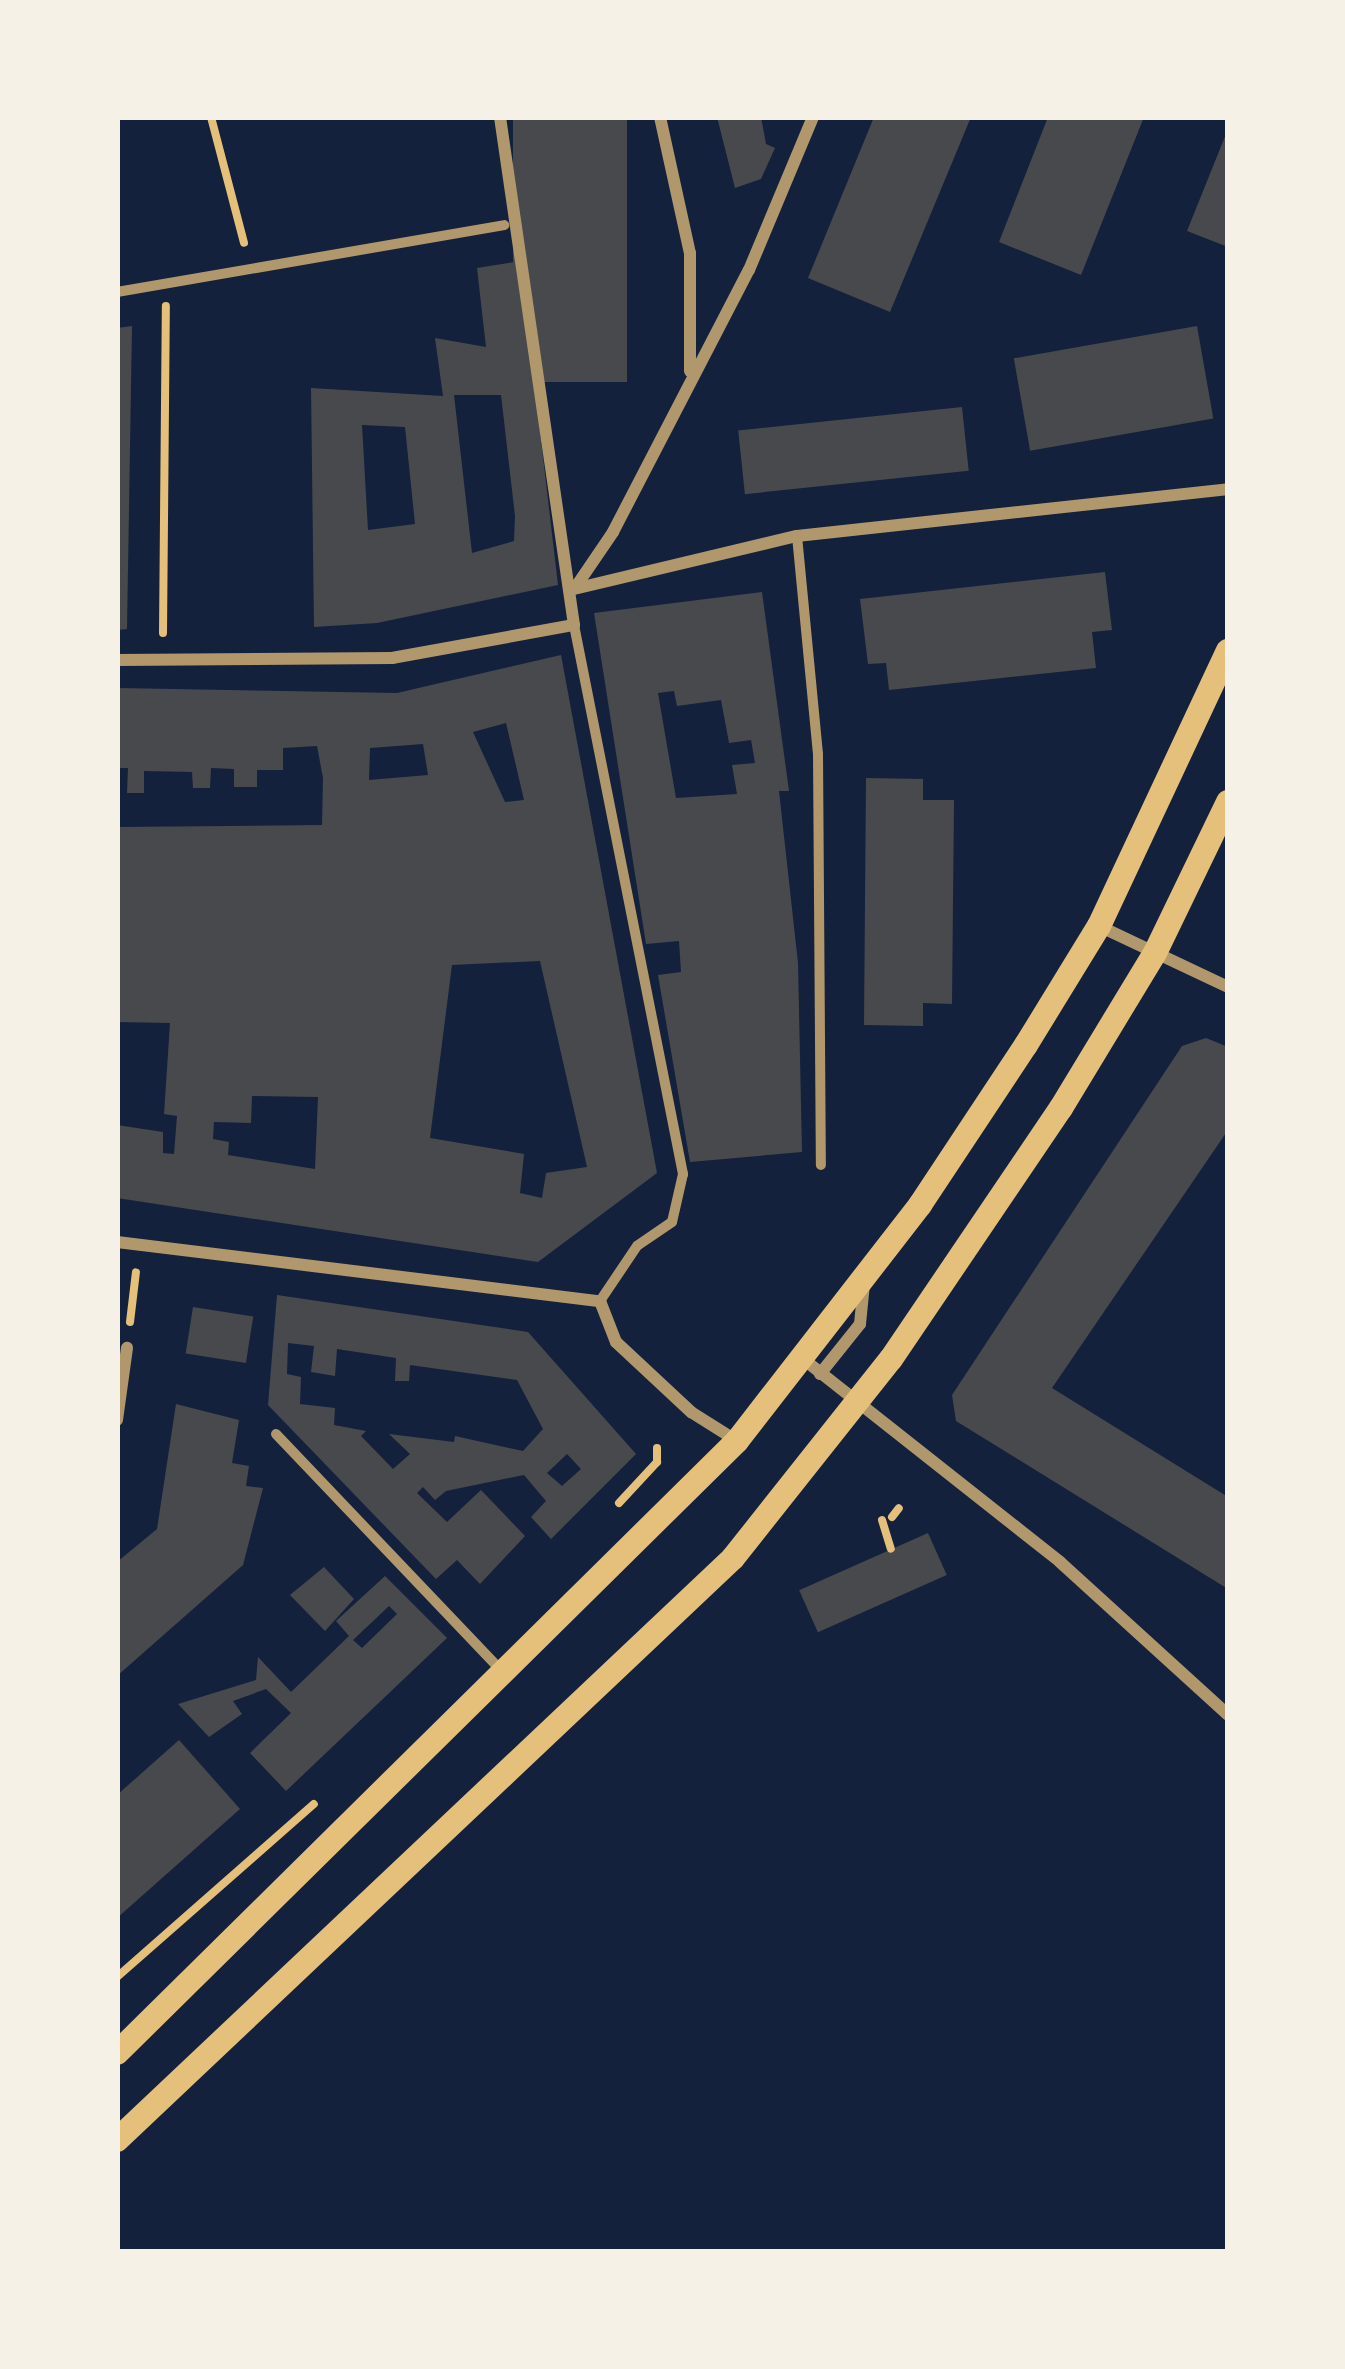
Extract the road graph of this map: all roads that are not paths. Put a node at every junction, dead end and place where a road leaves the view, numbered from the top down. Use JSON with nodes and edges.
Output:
{"nodes":[{"id":1,"x":500,"y":117,"type":"edge"},
{"id":2,"x":660,"y":117,"type":"edge"},
{"id":3,"x":813,"y":117,"type":"edge"},
{"id":4,"x":504,"y":225,"type":"dead end"},
{"id":5,"x":117,"y":292,"type":"edge"},
{"id":6,"x":689,"y":378,"type":"junction"},
{"id":7,"x":1228,"y":488,"type":"edge"},
{"id":8,"x":796,"y":536,"type":"junction"},
{"id":9,"x":574,"y":589,"type":"junction"},
{"id":10,"x":574,"y":625,"type":"junction"},
{"id":11,"x":1228,"y":651,"type":"edge"},
{"id":12,"x":117,"y":660,"type":"edge"},
{"id":13,"x":1228,"y":802,"type":"edge"},
{"id":14,"x":1099,"y":926,"type":"junction"},
{"id":15,"x":1155,"y":952,"type":"junction"},
{"id":16,"x":1228,"y":987,"type":"edge"},
{"id":17,"x":821,"y":1166,"type":"dead end"},
{"id":18,"x":117,"y":1242,"type":"edge"},
{"id":19,"x":600,"y":1301,"type":"junction"},
{"id":20,"x":127,"y":1348,"type":"road end"},
{"id":21,"x":811,"y":1366,"type":"junction"},
{"id":22,"x":856,"y":1405,"type":"junction"},
{"id":23,"x":117,"y":1420,"type":"edge"},
{"id":24,"x":276,"y":1434,"type":"dead end"},
{"id":25,"x":737,"y":1441,"type":"junction"},
{"id":26,"x":505,"y":1674,"type":"junction"},
{"id":27,"x":1228,"y":1715,"type":"edge"},
{"id":28,"x":117,"y":2053,"type":"edge"},
{"id":29,"x":117,"y":2140,"type":"edge"}],
"edges":[{"from":1,"to":9,"type":"street"},
{"from":2,"to":6,"type":"street"},
{"from":3,"to":6,"type":"street"},
{"from":4,"to":5,"type":"street"},
{"from":6,"to":9,"type":"street"},
{"from":7,"to":8,"type":"street"},
{"from":8,"to":9,"type":"street"},
{"from":8,"to":17,"type":"street"},
{"from":9,"to":10,"type":"street"},
{"from":10,"to":12,"type":"street"},
{"from":10,"to":19,"type":"street"},
{"from":11,"to":14,"type":"main road"},
{"from":13,"to":15,"type":"main road"},
{"from":14,"to":15,"type":"street"},
{"from":14,"to":21,"type":"main road"},
{"from":15,"to":16,"type":"street"},
{"from":15,"to":22,"type":"main road"},
{"from":18,"to":19,"type":"street"},
{"from":19,"to":25,"type":"street"},
{"from":20,"to":23,"type":"street"},
{"from":21,"to":22,"type":"street"},
{"from":21,"to":25,"type":"main road"},
{"from":22,"to":27,"type":"street"},
{"from":22,"to":29,"type":"main road"},
{"from":24,"to":26,"type":"street"},
{"from":25,"to":26,"type":"main road"},
{"from":26,"to":28,"type":"main road"}]}
